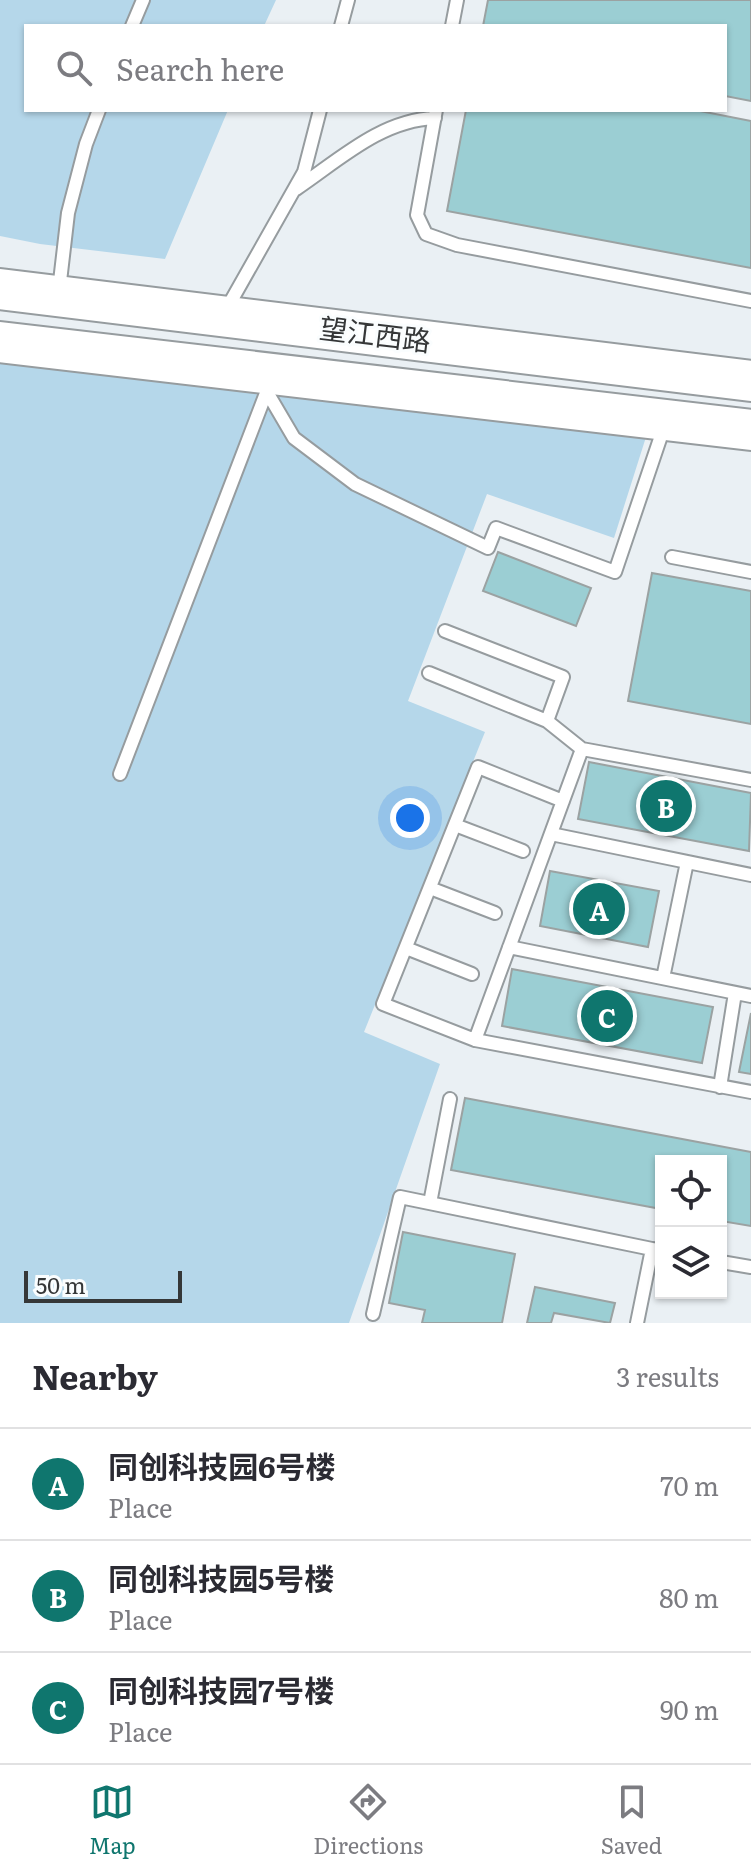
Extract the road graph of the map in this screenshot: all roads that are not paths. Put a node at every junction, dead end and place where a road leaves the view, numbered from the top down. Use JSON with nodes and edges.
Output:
{"nodes":[{"id":1,"x":143,"y":0,"type":"edge"},
{"id":2,"x":348,"y":0,"type":"edge"},
{"id":3,"x":457,"y":0,"type":"edge"},
{"id":4,"x":133,"y":24,"type":"edge"},
{"id":5,"x":342,"y":24,"type":"edge"},
{"id":6,"x":452,"y":24,"type":"edge"},
{"id":7,"x":98,"y":112,"type":"edge"},
{"id":8,"x":319,"y":112,"type":"edge"},
{"id":9,"x":435,"y":114,"type":"edge"},
{"id":10,"x":294,"y":191,"type":"junction"},
{"id":11,"x":0,"y":289,"type":"edge"},
{"id":12,"x":58,"y":296,"type":"junction"},
{"id":13,"x":751,"y":301,"type":"edge"},
{"id":14,"x":223,"y":316,"type":"junction"},
{"id":15,"x":0,"y":342,"type":"edge"},
{"id":16,"x":751,"y":381,"type":"edge"},
{"id":17,"x":270,"y":383,"type":"junction"},
{"id":18,"x":666,"y":420,"type":"junction"},
{"id":19,"x":751,"y":430,"type":"edge"},
{"id":20,"x":672,"y":557,"type":"dead end"},
{"id":21,"x":751,"y":572,"type":"edge"},
{"id":22,"x":445,"y":631,"type":"dead end"},
{"id":23,"x":429,"y":673,"type":"dead end"},
{"id":24,"x":547,"y":721,"type":"junction"},
{"id":25,"x":582,"y":749,"type":"junction"},
{"id":26,"x":120,"y":774,"type":"dead end"},
{"id":27,"x":751,"y":780,"type":"edge"},
{"id":28,"x":563,"y":801,"type":"junction"},
{"id":29,"x":455,"y":825,"type":"junction"},
{"id":30,"x":551,"y":834,"type":"junction"},
{"id":31,"x":523,"y":851,"type":"dead end"},
{"id":32,"x":687,"y":862,"type":"junction"},
{"id":33,"x":751,"y":875,"type":"edge"},
{"id":34,"x":430,"y":888,"type":"junction"},
{"id":35,"x":495,"y":913,"type":"dead end"},
{"id":36,"x":509,"y":947,"type":"junction"},
{"id":37,"x":406,"y":948,"type":"junction"},
{"id":38,"x":472,"y":974,"type":"dead end"},
{"id":39,"x":663,"y":978,"type":"junction"},
{"id":40,"x":735,"y":993,"type":"junction"},
{"id":41,"x":751,"y":996,"type":"edge"},
{"id":42,"x":475,"y":1040,"type":"junction"},
{"id":43,"x":720,"y":1087,"type":"junction"},
{"id":44,"x":751,"y":1092,"type":"edge"},
{"id":45,"x":450,"y":1099,"type":"dead end"},
{"id":46,"x":430,"y":1203,"type":"junction"},
{"id":47,"x":655,"y":1249,"type":"edge"},
{"id":48,"x":655,"y":1253,"type":"edge"},
{"id":49,"x":727,"y":1263,"type":"edge"},
{"id":50,"x":751,"y":1267,"type":"edge"},
{"id":51,"x":373,"y":1314,"type":"dead end"},
{"id":52,"x":637,"y":1323,"type":"edge"}],
"edges":[{"from":1,"to":4,"type":"lane"},
{"from":2,"to":5,"type":"lane"},
{"from":3,"to":6,"type":"lane"},
{"from":7,"to":12,"type":"lane"},
{"from":8,"to":10,"type":"lane"},
{"from":9,"to":10,"type":"lane"},
{"from":9,"to":13,"type":"lane"},
{"from":10,"to":14,"type":"lane"},
{"from":11,"to":12,"type":"main road","name":"望江西路"},
{"from":12,"to":14,"type":"main road","name":"望江西路"},
{"from":14,"to":16,"type":"main road","name":"望江西路"},
{"from":15,"to":17,"type":"main road","name":"望江西路"},
{"from":17,"to":18,"type":"main road","name":"望江西路"},
{"from":17,"to":18,"type":"lane"},
{"from":17,"to":26,"type":"lane"},
{"from":18,"to":19,"type":"main road","name":"望江西路"},
{"from":20,"to":21,"type":"lane"},
{"from":22,"to":24,"type":"lane"},
{"from":23,"to":24,"type":"lane"},
{"from":24,"to":25,"type":"lane"},
{"from":25,"to":27,"type":"lane"},
{"from":25,"to":28,"type":"lane"},
{"from":28,"to":29,"type":"lane"},
{"from":28,"to":30,"type":"lane"},
{"from":29,"to":31,"type":"lane"},
{"from":29,"to":34,"type":"lane"},
{"from":30,"to":32,"type":"lane"},
{"from":30,"to":36,"type":"lane"},
{"from":32,"to":33,"type":"lane"},
{"from":32,"to":39,"type":"lane"},
{"from":34,"to":35,"type":"lane"},
{"from":34,"to":37,"type":"lane"},
{"from":36,"to":39,"type":"lane"},
{"from":36,"to":42,"type":"lane"},
{"from":37,"to":38,"type":"lane"},
{"from":37,"to":42,"type":"lane"},
{"from":39,"to":40,"type":"lane"},
{"from":40,"to":41,"type":"lane"},
{"from":40,"to":43,"type":"lane"},
{"from":42,"to":43,"type":"lane"},
{"from":43,"to":44,"type":"lane"},
{"from":45,"to":46,"type":"lane"},
{"from":46,"to":47,"type":"lane"},
{"from":46,"to":51,"type":"lane"},
{"from":48,"to":52,"type":"lane"},
{"from":49,"to":50,"type":"lane"}]}
